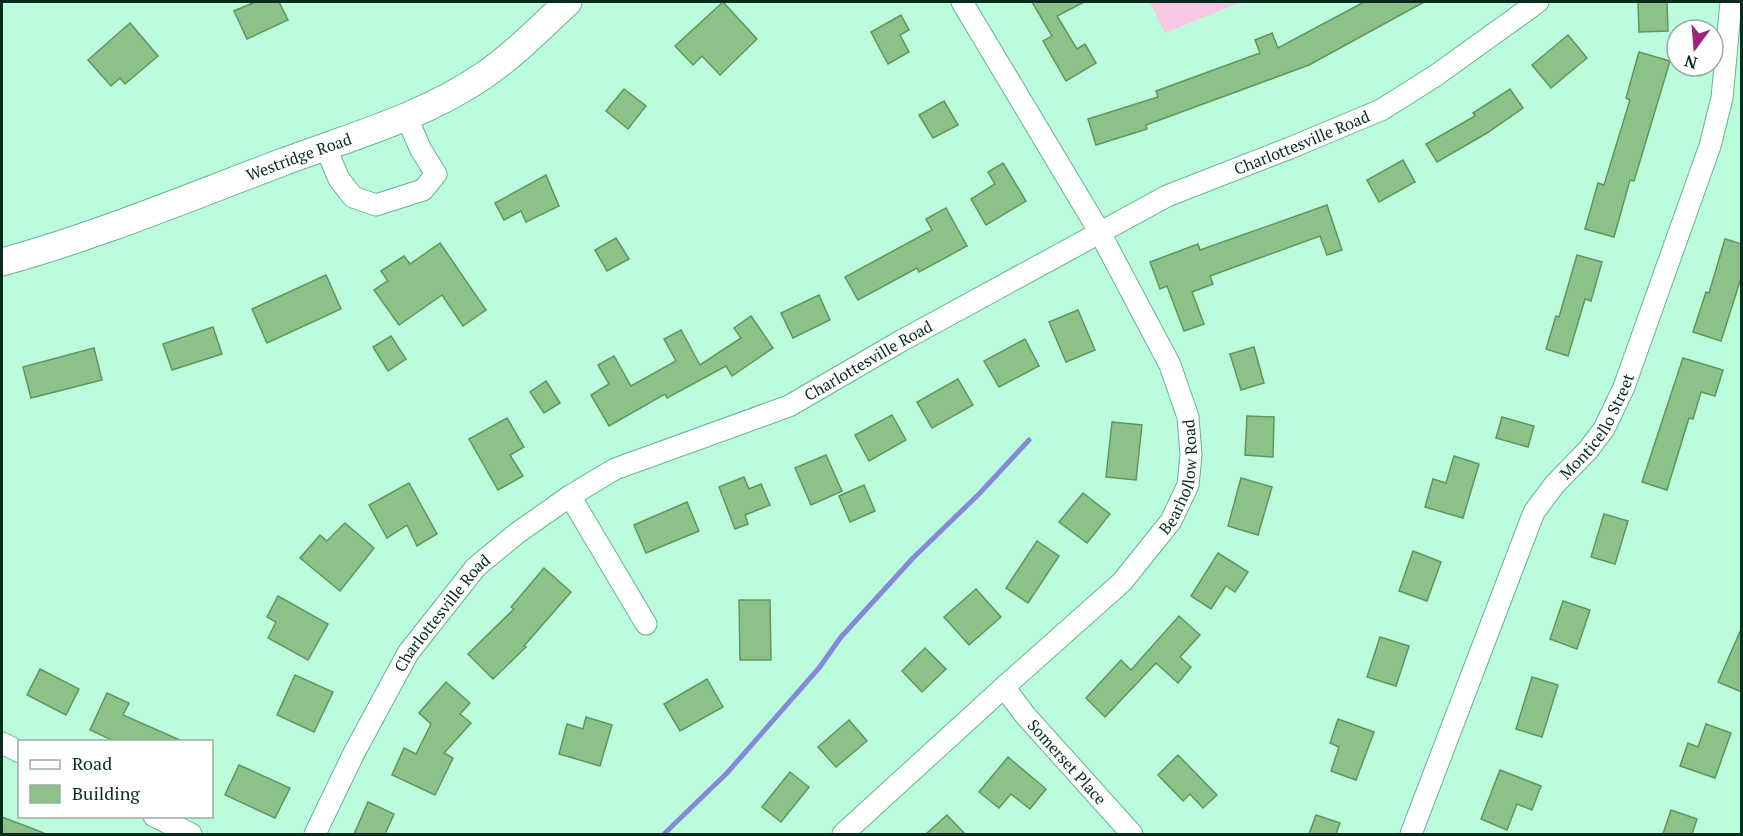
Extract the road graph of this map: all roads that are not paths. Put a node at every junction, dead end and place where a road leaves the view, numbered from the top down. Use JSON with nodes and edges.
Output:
{"nodes":[{"id":1,"x":568,"y":2,"type":"edge"},
{"id":2,"x":962,"y":2,"type":"edge"},
{"id":3,"x":1538,"y":2,"type":"edge"},
{"id":4,"x":1731,"y":2,"type":"edge"},
{"id":5,"x":406,"y":116,"type":"junction"},
{"id":6,"x":325,"y":146,"type":"junction"},
{"id":7,"x":1099,"y":231,"type":"junction"},
{"id":8,"x":2,"y":262,"type":"edge"},
{"id":9,"x":570,"y":496,"type":"junction"},
{"id":10,"x":646,"y":624,"type":"dead end"},
{"id":11,"x":1004,"y":687,"type":"junction"},
{"id":12,"x":2,"y":743,"type":"edge"},
{"id":13,"x":18,"y":751,"type":"edge"},
{"id":14,"x":158,"y":818,"type":"edge"},
{"id":15,"x":191,"y":834,"type":"edge"},
{"id":16,"x":315,"y":834,"type":"edge"},
{"id":17,"x":843,"y":834,"type":"edge"},
{"id":18,"x":1132,"y":834,"type":"edge"},
{"id":19,"x":1411,"y":834,"type":"edge"}],
"edges":[{"from":1,"to":5,"type":"main road","name":"Westridge Road"},
{"from":2,"to":7,"type":"street","name":"Bearhollow Road"},
{"from":3,"to":7,"type":"street","name":"Charlottesville Road"},
{"from":4,"to":19,"type":"street","name":"Monticello Street"},
{"from":5,"to":6,"type":"main road","name":"Westridge Road"},
{"from":5,"to":6,"type":"street"},
{"from":6,"to":8,"type":"main road","name":"Westridge Road"},
{"from":7,"to":9,"type":"street","name":"Charlottesville Road"},
{"from":7,"to":11,"type":"street","name":"Bearhollow Road"},
{"from":9,"to":10,"type":"street"},
{"from":9,"to":16,"type":"street","name":"Charlottesville Road"},
{"from":11,"to":17,"type":"street","name":"Bearhollow Road"},
{"from":11,"to":18,"type":"street","name":"Somerset Place"},
{"from":12,"to":13,"type":"street"},
{"from":14,"to":15,"type":"street"}]}
